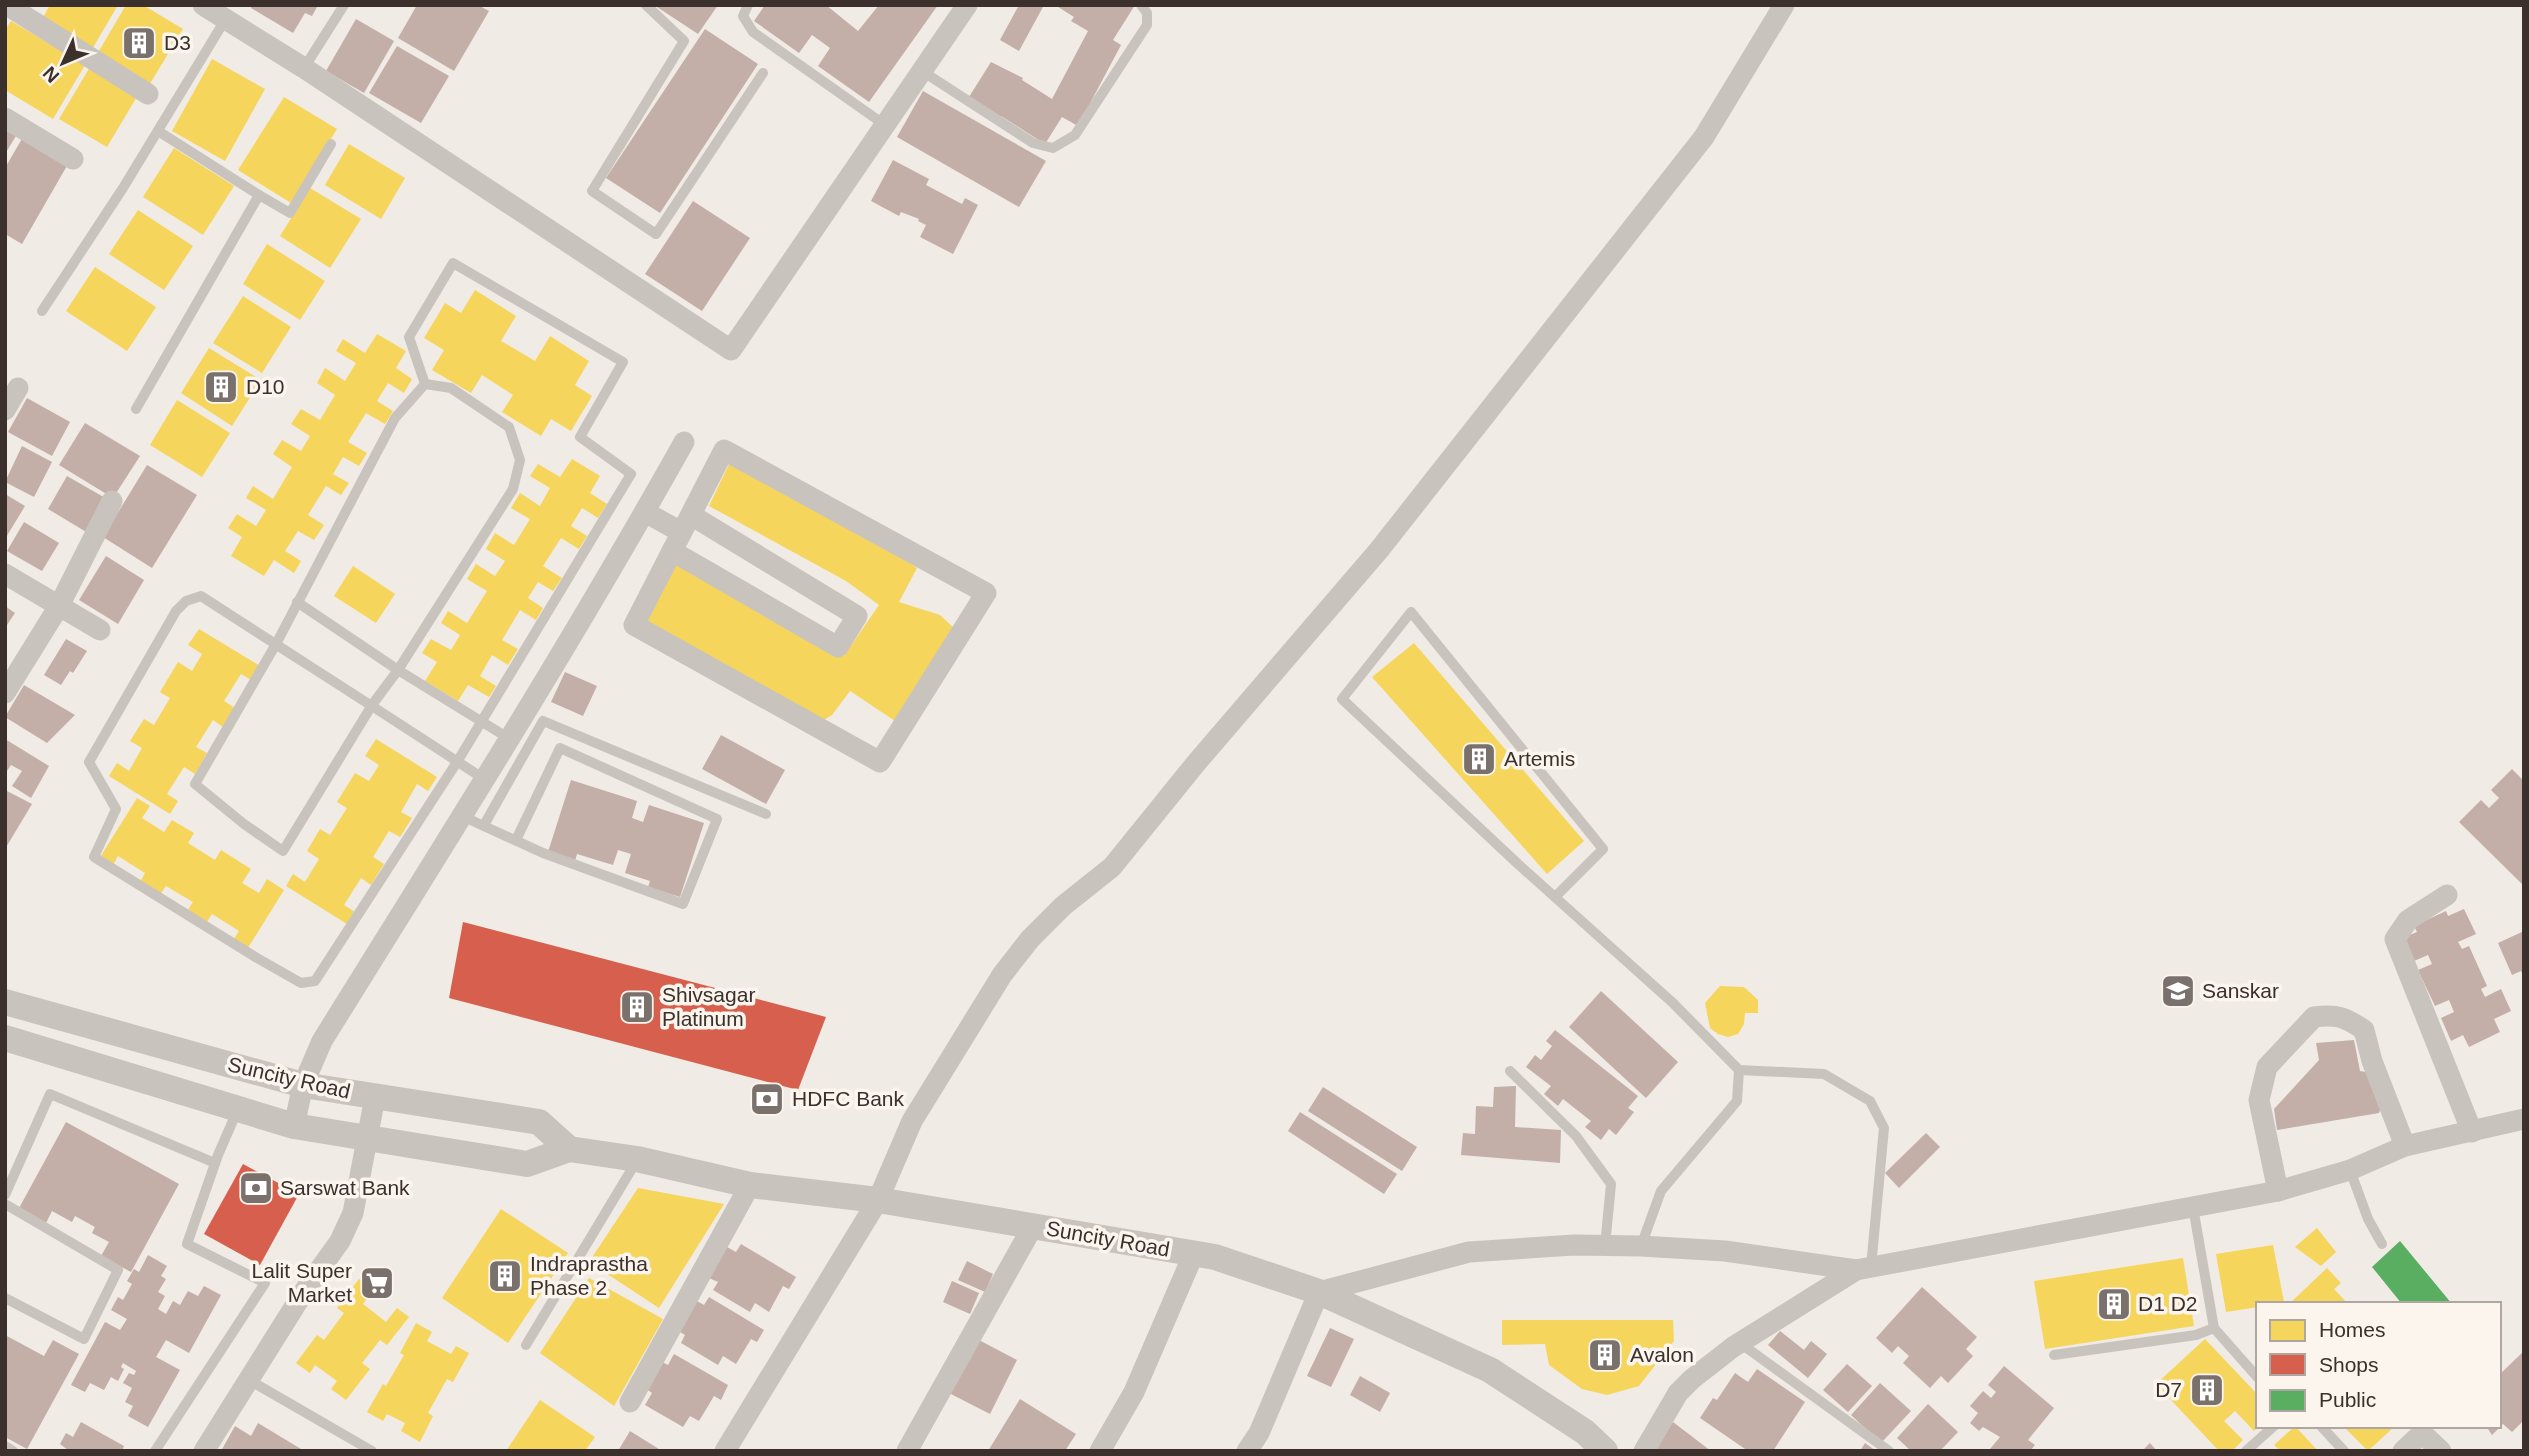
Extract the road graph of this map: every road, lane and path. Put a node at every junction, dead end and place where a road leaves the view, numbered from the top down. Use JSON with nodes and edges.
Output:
{"nodes":[{"id":1,"x":7,"y":5,"type":"edge"},
{"id":2,"x":203,"y":5,"type":"edge"},
{"id":3,"x":344,"y":5,"type":"edge"},
{"id":4,"x":646,"y":5,"type":"edge"},
{"id":5,"x":748,"y":5,"type":"edge"},
{"id":6,"x":967,"y":5,"type":"edge"},
{"id":7,"x":1141,"y":5,"type":"edge"},
{"id":8,"x":1784,"y":5,"type":"edge"},
{"id":9,"x":226,"y":20,"type":"junction"},
{"id":10,"x":304,"y":68,"type":"junction"},
{"id":11,"x":922,"y":72,"type":"junction"},
{"id":12,"x":763,"y":73,"type":"dead end"},
{"id":13,"x":148,"y":94,"type":"dead end"},
{"id":14,"x":5,"y":118,"type":"edge"},
{"id":15,"x":884,"y":125,"type":"junction"},
{"id":16,"x":158,"y":131,"type":"junction"},
{"id":17,"x":331,"y":144,"type":"dead end"},
{"id":18,"x":73,"y":159,"type":"dead end"},
{"id":19,"x":259,"y":195,"type":"junction"},
{"id":20,"x":43,"y":312,"type":"dead end"},
{"id":21,"x":425,"y":384,"type":"junction"},
{"id":22,"x":18,"y":388,"type":"dead end"},
{"id":23,"x":136,"y":408,"type":"dead end"},
{"id":24,"x":5,"y":410,"type":"edge"},
{"id":25,"x":684,"y":442,"type":"dead end"},
{"id":26,"x":112,"y":501,"type":"dead end"},
{"id":27,"x":645,"y":512,"type":"junction"},
{"id":28,"x":681,"y":533,"type":"junction"},
{"id":29,"x":5,"y":573,"type":"edge"},
{"id":30,"x":298,"y":602,"type":"junction"},
{"id":31,"x":60,"y":606,"type":"junction"},
{"id":32,"x":100,"y":630,"type":"dead end"},
{"id":33,"x":275,"y":644,"type":"junction"},
{"id":34,"x":398,"y":670,"type":"junction"},
{"id":35,"x":5,"y":693,"type":"edge"},
{"id":36,"x":372,"y":705,"type":"junction"},
{"id":37,"x":481,"y":721,"type":"junction"},
{"id":38,"x":510,"y":739,"type":"junction"},
{"id":39,"x":457,"y":762,"type":"junction"},
{"id":40,"x":484,"y":779,"type":"junction"},
{"id":41,"x":766,"y":814,"type":"dead end"},
{"id":42,"x":462,"y":816,"type":"junction"},
{"id":43,"x":484,"y":825,"type":"junction"},
{"id":44,"x":516,"y":840,"type":"junction"},
{"id":45,"x":2447,"y":895,"type":"dead end"},
{"id":46,"x":1555,"y":897,"type":"junction"},
{"id":47,"x":5,"y":1002,"type":"edge"},
{"id":48,"x":5,"y":1038,"type":"edge"},
{"id":49,"x":1739,"y":1070,"type":"junction"},
{"id":50,"x":1510,"y":1071,"type":"dead end"},
{"id":51,"x":303,"y":1085,"type":"junction"},
{"id":52,"x":375,"y":1097,"type":"junction"},
{"id":53,"x":238,"y":1109,"type":"junction"},
{"id":54,"x":2521,"y":1124,"type":"edge"},
{"id":55,"x":294,"y":1126,"type":"junction"},
{"id":56,"x":2472,"y":1132,"type":"junction"},
{"id":57,"x":367,"y":1138,"type":"junction"},
{"id":58,"x":2405,"y":1146,"type":"junction"},
{"id":59,"x":569,"y":1149,"type":"junction"},
{"id":60,"x":637,"y":1159,"type":"junction"},
{"id":61,"x":215,"y":1163,"type":"junction"},
{"id":62,"x":2350,"y":1170,"type":"junction"},
{"id":63,"x":750,"y":1185,"type":"junction"},
{"id":64,"x":2278,"y":1191,"type":"junction"},
{"id":65,"x":5,"y":1195,"type":"edge"},
{"id":66,"x":877,"y":1200,"type":"junction"},
{"id":67,"x":5,"y":1205,"type":"edge"},
{"id":68,"x":2193,"y":1207,"type":"junction"},
{"id":69,"x":1033,"y":1226,"type":"junction"},
{"id":70,"x":2382,"y":1244,"type":"dead end"},
{"id":71,"x":1641,"y":1246,"type":"junction"},
{"id":72,"x":1605,"y":1247,"type":"junction"},
{"id":73,"x":1194,"y":1253,"type":"junction"},
{"id":74,"x":1863,"y":1269,"type":"junction"},
{"id":75,"x":1319,"y":1292,"type":"junction"},
{"id":76,"x":5,"y":1298,"type":"edge"},
{"id":77,"x":2214,"y":1328,"type":"junction"},
{"id":78,"x":1740,"y":1343,"type":"junction"},
{"id":79,"x":526,"y":1345,"type":"dead end"},
{"id":80,"x":2054,"y":1355,"type":"dead end"},
{"id":81,"x":2256,"y":1376,"type":"edge"},
{"id":82,"x":249,"y":1380,"type":"junction"},
{"id":83,"x":630,"y":1402,"type":"dead end"},
{"id":84,"x":2272,"y":1428,"type":"edge"},
{"id":85,"x":2323,"y":1428,"type":"edge"},
{"id":86,"x":5,"y":1446,"type":"edge"},
{"id":87,"x":13,"y":1451,"type":"edge"},
{"id":88,"x":155,"y":1451,"type":"edge"},
{"id":89,"x":204,"y":1451,"type":"edge"},
{"id":90,"x":372,"y":1451,"type":"edge"},
{"id":91,"x":725,"y":1451,"type":"edge"},
{"id":92,"x":907,"y":1451,"type":"edge"},
{"id":93,"x":1100,"y":1451,"type":"edge"},
{"id":94,"x":1247,"y":1451,"type":"edge"},
{"id":95,"x":1605,"y":1451,"type":"edge"},
{"id":96,"x":1644,"y":1451,"type":"edge"},
{"id":97,"x":1889,"y":1451,"type":"edge"},
{"id":98,"x":2246,"y":1451,"type":"edge"},
{"id":99,"x":2344,"y":1451,"type":"edge"},
{"id":100,"x":2403,"y":1451,"type":"edge"},
{"id":101,"x":2441,"y":1451,"type":"edge"}],
"edges":[{"from":1,"to":13,"type":"street"},
{"from":2,"to":9,"type":"street"},
{"from":3,"to":10,"type":"lane"},
{"from":4,"to":12,"type":"lane"},
{"from":5,"to":15,"type":"lane"},
{"from":6,"to":11,"type":"street"},
{"from":7,"to":11,"type":"lane"},
{"from":8,"to":66,"type":"street"},
{"from":9,"to":10,"type":"street"},
{"from":9,"to":16,"type":"lane"},
{"from":10,"to":15,"type":"street"},
{"from":11,"to":15,"type":"street"},
{"from":14,"to":18,"type":"street"},
{"from":16,"to":19,"type":"lane"},
{"from":16,"to":20,"type":"lane"},
{"from":17,"to":19,"type":"lane"},
{"from":19,"to":23,"type":"lane"},
{"from":21,"to":30,"type":"lane"},
{"from":21,"to":34,"type":"lane"},
{"from":21,"to":37,"type":"lane"},
{"from":22,"to":24,"type":"street"},
{"from":25,"to":27,"type":"street"},
{"from":26,"to":31,"type":"street"},
{"from":27,"to":28,"type":"street"},
{"from":27,"to":38,"type":"street"},
{"from":28,"to":28,"type":"street"},
{"from":28,"to":28,"type":"street"},
{"from":29,"to":31,"type":"street"},
{"from":30,"to":33,"type":"lane"},
{"from":30,"to":34,"type":"lane"},
{"from":31,"to":32,"type":"street"},
{"from":31,"to":35,"type":"street"},
{"from":33,"to":36,"type":"lane"},
{"from":33,"to":36,"type":"lane"},
{"from":33,"to":39,"type":"lane"},
{"from":34,"to":36,"type":"lane"},
{"from":34,"to":37,"type":"lane"},
{"from":36,"to":39,"type":"lane"},
{"from":37,"to":38,"type":"lane"},
{"from":37,"to":39,"type":"lane"},
{"from":38,"to":40,"type":"street"},
{"from":39,"to":40,"type":"lane"},
{"from":40,"to":42,"type":"street"},
{"from":41,"to":43,"type":"lane"},
{"from":42,"to":43,"type":"lane"},
{"from":42,"to":51,"type":"street"},
{"from":43,"to":44,"type":"lane"},
{"from":44,"to":44,"type":"lane"},
{"from":45,"to":56,"type":"street"},
{"from":46,"to":46,"type":"lane"},
{"from":46,"to":49,"type":"lane"},
{"from":47,"to":51,"type":"street","name":"Suncity Road"},
{"from":48,"to":53,"type":"street","name":"Suncity Road"},
{"from":49,"to":71,"type":"lane"},
{"from":49,"to":74,"type":"lane"},
{"from":50,"to":72,"type":"lane"},
{"from":51,"to":52,"type":"street","name":"Suncity Road"},
{"from":51,"to":55,"type":"street"},
{"from":52,"to":57,"type":"street"},
{"from":52,"to":59,"type":"street","name":"Suncity Road"},
{"from":53,"to":55,"type":"street","name":"Suncity Road"},
{"from":53,"to":61,"type":"lane"},
{"from":54,"to":56,"type":"street"},
{"from":55,"to":57,"type":"street","name":"Suncity Road"},
{"from":56,"to":58,"type":"street"},
{"from":57,"to":59,"type":"street","name":"Suncity Road"},
{"from":57,"to":82,"type":"street"},
{"from":58,"to":62,"type":"street"},
{"from":58,"to":64,"type":"street"},
{"from":59,"to":60,"type":"street","name":"Suncity Road"},
{"from":60,"to":63,"type":"street","name":"Suncity Road"},
{"from":60,"to":79,"type":"lane"},
{"from":61,"to":65,"type":"lane"},
{"from":61,"to":88,"type":"lane"},
{"from":62,"to":64,"type":"street"},
{"from":62,"to":70,"type":"lane"},
{"from":63,"to":66,"type":"street","name":"Suncity Road"},
{"from":63,"to":83,"type":"street"},
{"from":64,"to":68,"type":"street"},
{"from":66,"to":69,"type":"street","name":"Suncity Road"},
{"from":66,"to":91,"type":"street"},
{"from":67,"to":76,"type":"lane"},
{"from":68,"to":74,"type":"street"},
{"from":68,"to":77,"type":"lane"},
{"from":69,"to":73,"type":"street","name":"Suncity Road"},
{"from":69,"to":92,"type":"street"},
{"from":71,"to":72,"type":"street"},
{"from":71,"to":74,"type":"street"},
{"from":72,"to":75,"type":"street"},
{"from":73,"to":75,"type":"street","name":"Suncity Road"},
{"from":73,"to":93,"type":"street"},
{"from":74,"to":78,"type":"street"},
{"from":75,"to":94,"type":"street"},
{"from":75,"to":95,"type":"street","name":"Suncity Road"},
{"from":77,"to":80,"type":"lane"},
{"from":77,"to":81,"type":"lane"},
{"from":78,"to":96,"type":"street"},
{"from":78,"to":97,"type":"lane"},
{"from":82,"to":89,"type":"street"},
{"from":82,"to":90,"type":"lane"},
{"from":84,"to":98,"type":"lane"},
{"from":85,"to":99,"type":"lane"},
{"from":86,"to":87,"type":"lane"},
{"from":100,"to":101,"type":"street"}]}
